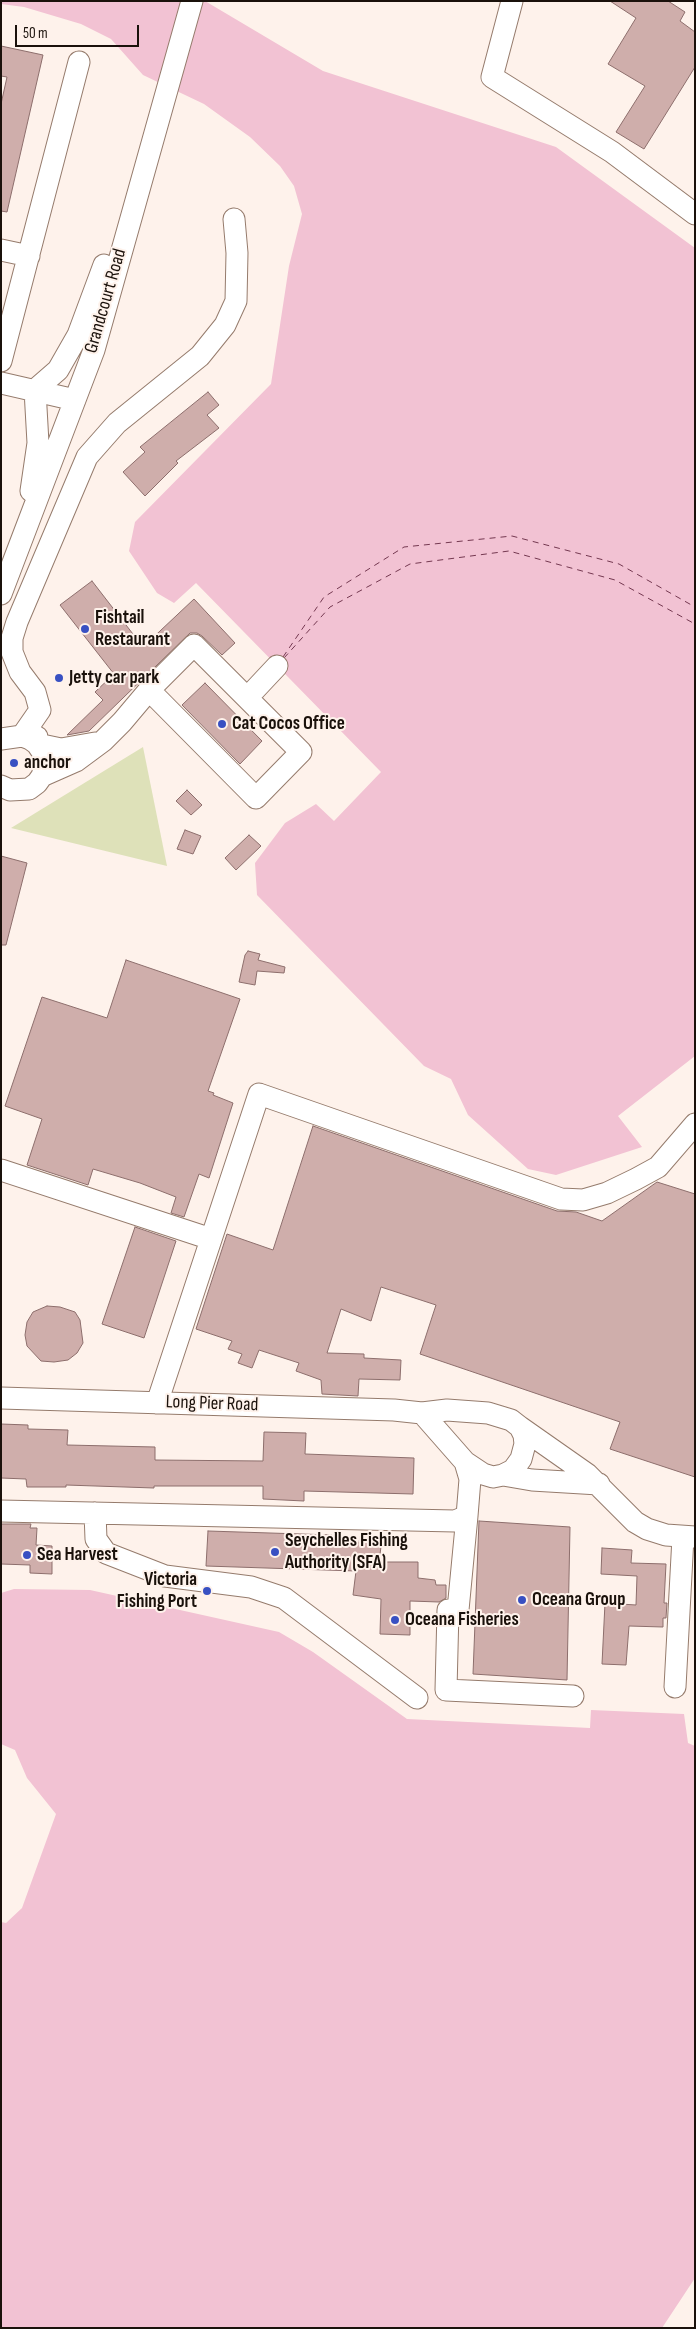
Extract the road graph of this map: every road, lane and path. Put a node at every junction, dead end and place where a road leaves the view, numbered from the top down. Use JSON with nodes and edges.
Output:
{"nodes":[{"id":1,"x":192,"y":1,"type":"edge"},
{"id":2,"x":512,"y":1,"type":"edge"},
{"id":3,"x":79,"y":62,"type":"dead end"},
{"id":4,"x":695,"y":214,"type":"edge"},
{"id":5,"x":234,"y":219,"type":"dead end"},
{"id":6,"x":124,"y":236,"type":"junction"},
{"id":7,"x":1,"y":250,"type":"edge"},
{"id":8,"x":28,"y":256,"type":"junction"},
{"id":9,"x":1,"y":361,"type":"edge"},
{"id":10,"x":1,"y":383,"type":"edge"},
{"id":11,"x":35,"y":390,"type":"junction"},
{"id":12,"x":75,"y":400,"type":"junction"},
{"id":13,"x":27,"y":527,"type":"junction"},
{"id":14,"x":1,"y":594,"type":"edge"},
{"id":15,"x":277,"y":666,"type":"dead end"},
{"id":16,"x":149,"y":690,"type":"junction"},
{"id":17,"x":247,"y":698,"type":"junction"},
{"id":18,"x":15,"y":736,"type":"edge"},
{"id":19,"x":103,"y":741,"type":"junction"},
{"id":20,"x":42,"y":776,"type":"junction"},
{"id":21,"x":4,"y":790,"type":"edge"},
{"id":22,"x":695,"y":1124,"type":"edge"},
{"id":23,"x":1,"y":1170,"type":"edge"},
{"id":24,"x":211,"y":1239,"type":"junction"},
{"id":25,"x":1,"y":1398,"type":"edge"},
{"id":26,"x":157,"y":1403,"type":"junction"},
{"id":27,"x":422,"y":1413,"type":"junction"},
{"id":28,"x":520,"y":1427,"type":"junction"},
{"id":29,"x":465,"y":1462,"type":"junction"},
{"id":30,"x":503,"y":1475,"type":"junction"},
{"id":31,"x":599,"y":1484,"type":"junction"},
{"id":32,"x":1,"y":1511,"type":"edge"},
{"id":33,"x":95,"y":1513,"type":"junction"},
{"id":34,"x":467,"y":1516,"type":"junction"},
{"id":35,"x":689,"y":1537,"type":"edge"},
{"id":36,"x":675,"y":1687,"type":"dead end"},
{"id":37,"x":573,"y":1696,"type":"dead end"},
{"id":38,"x":417,"y":1698,"type":"dead end"}],
"edges":[{"from":1,"to":6,"type":"street","name":"Grandcourt Road"},
{"from":2,"to":4,"type":"street"},
{"from":3,"to":8,"type":"street"},
{"from":5,"to":18,"type":"street"},
{"from":6,"to":11,"type":"street"},
{"from":6,"to":12,"type":"street","name":"Grandcourt Road"},
{"from":7,"to":8,"type":"street"},
{"from":8,"to":9,"type":"street"},
{"from":10,"to":11,"type":"street"},
{"from":11,"to":12,"type":"street"},
{"from":11,"to":13,"type":"street"},
{"from":12,"to":13,"type":"street","name":"Grandcourt Road"},
{"from":13,"to":14,"type":"street","name":"Grandcourt Road"},
{"from":15,"to":17,"type":"street"},
{"from":16,"to":17,"type":"street"},
{"from":16,"to":17,"type":"street"},
{"from":16,"to":19,"type":"street"},
{"from":18,"to":19,"type":"street"},
{"from":18,"to":20,"type":"street"},
{"from":19,"to":20,"type":"street"},
{"from":20,"to":21,"type":"street"},
{"from":22,"to":24,"type":"street"},
{"from":23,"to":24,"type":"street"},
{"from":24,"to":26,"type":"street"},
{"from":25,"to":26,"type":"street","name":"Long Pier Road"},
{"from":26,"to":27,"type":"street","name":"Long Pier Road"},
{"from":27,"to":28,"type":"street","name":"Long Pier Road"},
{"from":27,"to":29,"type":"street"},
{"from":28,"to":30,"type":"street"},
{"from":28,"to":31,"type":"street","name":"Long Pier Road"},
{"from":29,"to":30,"type":"street"},
{"from":29,"to":34,"type":"street"},
{"from":30,"to":31,"type":"street"},
{"from":31,"to":35,"type":"street","name":"Long Pier Road"},
{"from":32,"to":33,"type":"street"},
{"from":33,"to":34,"type":"street"},
{"from":33,"to":38,"type":"street"},
{"from":34,"to":37,"type":"street"},
{"from":35,"to":36,"type":"street"}]}
